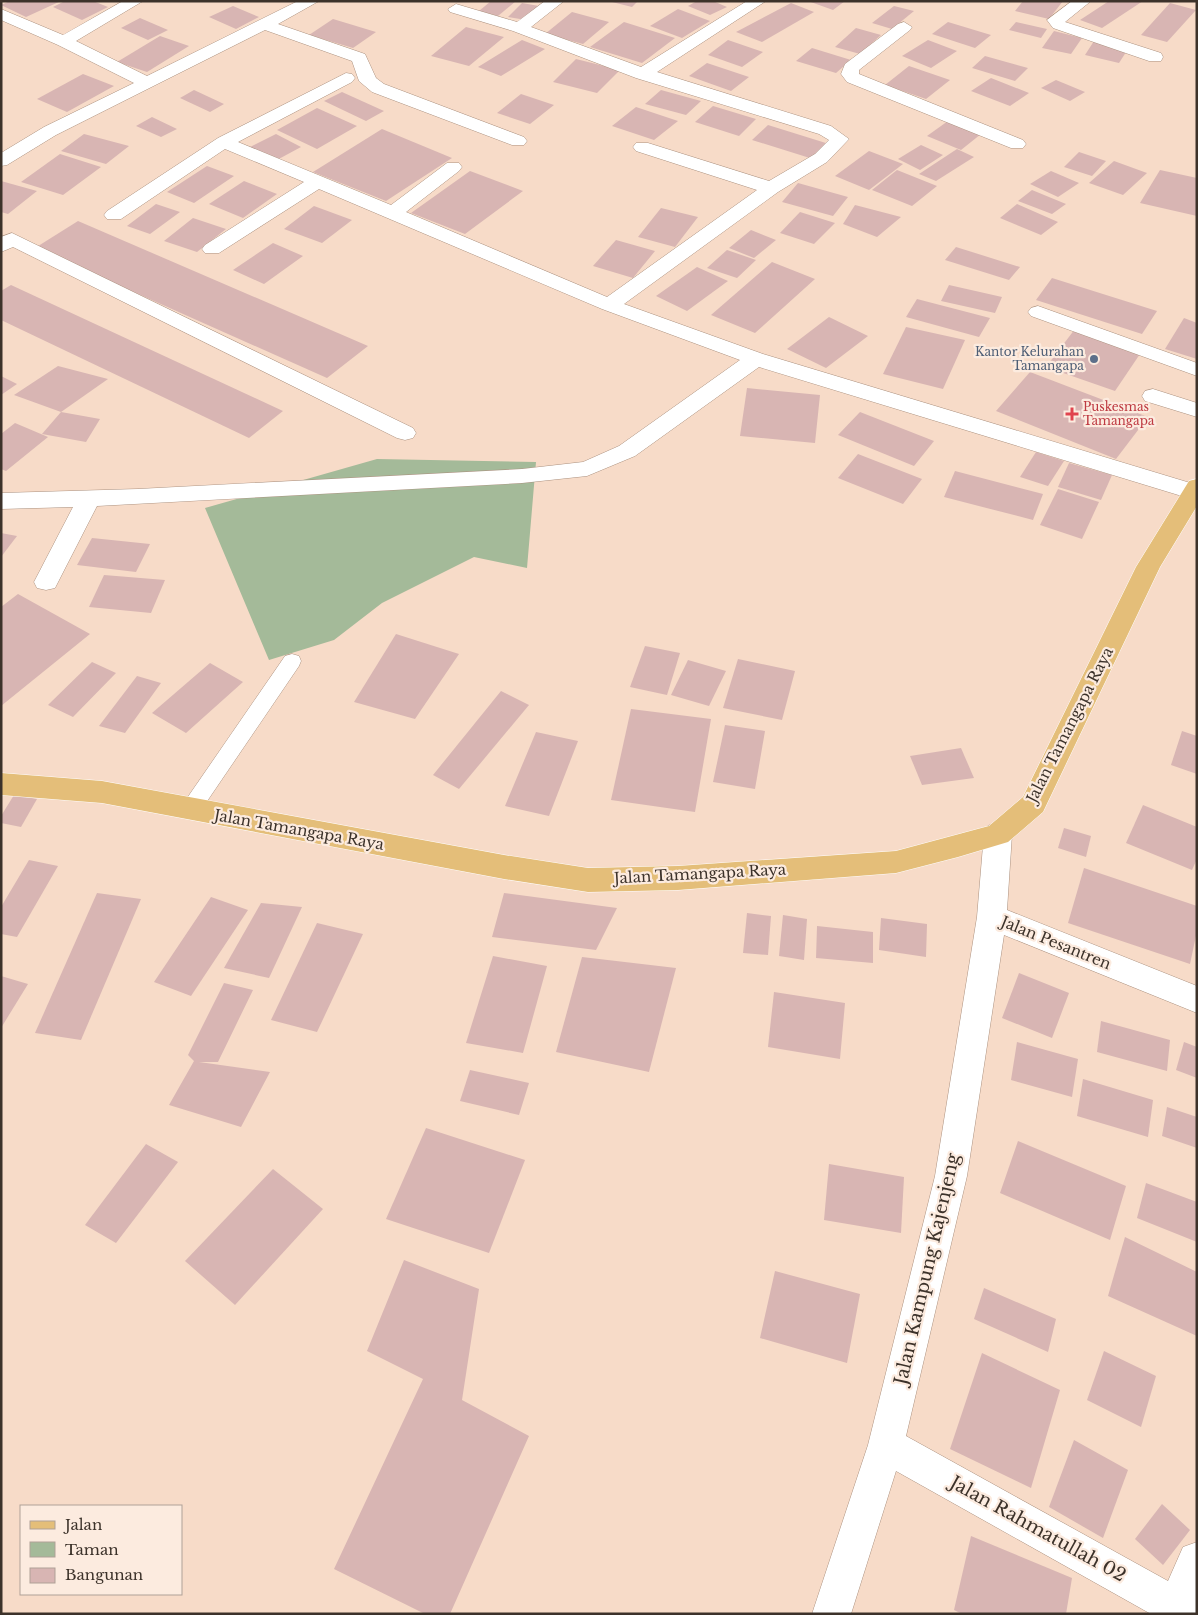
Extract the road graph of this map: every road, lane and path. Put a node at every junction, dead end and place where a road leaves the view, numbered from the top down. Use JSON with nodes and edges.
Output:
{"nodes":[{"id":1,"x":135,"y":1,"type":"edge"},
{"id":2,"x":311,"y":1,"type":"edge"},
{"id":3,"x":556,"y":1,"type":"edge"},
{"id":4,"x":758,"y":1,"type":"edge"},
{"id":5,"x":1082,"y":1,"type":"edge"},
{"id":6,"x":456,"y":9,"type":"dead end"},
{"id":7,"x":1,"y":14,"type":"edge"},
{"id":8,"x":265,"y":25,"type":"junction"},
{"id":9,"x":904,"y":27,"type":"dead end"},
{"id":10,"x":519,"y":28,"type":"junction"},
{"id":11,"x":64,"y":41,"type":"junction"},
{"id":12,"x":1155,"y":57,"type":"dead end"},
{"id":13,"x":642,"y":74,"type":"junction"},
{"id":14,"x":346,"y":78,"type":"dead end"},
{"id":15,"x":148,"y":83,"type":"junction"},
{"id":16,"x":518,"y":141,"type":"dead end"},
{"id":17,"x":224,"y":142,"type":"junction"},
{"id":18,"x":1017,"y":144,"type":"dead end"},
{"id":19,"x":642,"y":147,"type":"dead end"},
{"id":20,"x":3,"y":157,"type":"edge"},
{"id":21,"x":453,"y":167,"type":"dead end"},
{"id":22,"x":317,"y":182,"type":"junction"},
{"id":23,"x":771,"y":188,"type":"junction"},
{"id":24,"x":392,"y":213,"type":"junction"},
{"id":25,"x":114,"y":215,"type":"dead end"},
{"id":26,"x":1,"y":246,"type":"edge"},
{"id":27,"x":212,"y":249,"type":"dead end"},
{"id":28,"x":609,"y":305,"type":"junction"},
{"id":29,"x":1038,"y":312,"type":"dead end"},
{"id":30,"x":756,"y":359,"type":"junction"},
{"id":31,"x":1197,"y":370,"type":"edge"},
{"id":32,"x":1153,"y":396,"type":"dead end"},
{"id":33,"x":1197,"y":410,"type":"edge"},
{"id":34,"x":405,"y":433,"type":"dead end"},
{"id":35,"x":1195,"y":489,"type":"edge"},
{"id":36,"x":89,"y":498,"type":"junction"},
{"id":37,"x":1,"y":501,"type":"edge"},
{"id":38,"x":46,"y":582,"type":"dead end"},
{"id":39,"x":292,"y":661,"type":"dead end"},
{"id":40,"x":1,"y":784,"type":"edge"},
{"id":41,"x":190,"y":810,"type":"junction"},
{"id":42,"x":998,"y":834,"type":"junction"},
{"id":43,"x":992,"y":917,"type":"junction"},
{"id":44,"x":1197,"y":1000,"type":"edge"},
{"id":45,"x":886,"y":1445,"type":"junction"},
{"id":46,"x":1197,"y":1561,"type":"edge"},
{"id":47,"x":1184,"y":1610,"type":"edge"},
{"id":48,"x":831,"y":1614,"type":"edge"}],
"edges":[{"from":1,"to":11,"type":"street"},
{"from":2,"to":8,"type":"street"},
{"from":3,"to":10,"type":"street"},
{"from":4,"to":13,"type":"street"},
{"from":5,"to":12,"type":"street"},
{"from":6,"to":10,"type":"street"},
{"from":7,"to":11,"type":"street"},
{"from":8,"to":15,"type":"street"},
{"from":8,"to":16,"type":"street"},
{"from":9,"to":18,"type":"street"},
{"from":10,"to":13,"type":"street"},
{"from":11,"to":15,"type":"street"},
{"from":13,"to":23,"type":"street"},
{"from":14,"to":17,"type":"street"},
{"from":15,"to":20,"type":"street"},
{"from":17,"to":22,"type":"street"},
{"from":17,"to":25,"type":"street"},
{"from":19,"to":23,"type":"street"},
{"from":21,"to":24,"type":"street"},
{"from":22,"to":24,"type":"street"},
{"from":22,"to":27,"type":"street"},
{"from":23,"to":28,"type":"street"},
{"from":24,"to":28,"type":"street"},
{"from":26,"to":34,"type":"street"},
{"from":28,"to":30,"type":"street"},
{"from":29,"to":31,"type":"street"},
{"from":30,"to":35,"type":"street"},
{"from":30,"to":36,"type":"street"},
{"from":32,"to":33,"type":"street"},
{"from":35,"to":42,"type":"main road","name":"Jalan Tamangapa Raya"},
{"from":36,"to":37,"type":"street"},
{"from":36,"to":38,"type":"street"},
{"from":39,"to":41,"type":"lane"},
{"from":40,"to":41,"type":"main road","name":"Jalan Tamangapa Raya"},
{"from":41,"to":42,"type":"main road","name":"Jalan Tamangapa Raya"},
{"from":42,"to":43,"type":"street","name":"Jalan Pesantren"},
{"from":43,"to":44,"type":"street","name":"Jalan Pesantren"},
{"from":43,"to":45,"type":"street","name":"Jalan Kampung Kajenjeng"},
{"from":45,"to":47,"type":"street","name":"Jalan Rahmatullah 02"},
{"from":45,"to":48,"type":"street","name":"Jalan Kampung Kajenjeng"},
{"from":46,"to":47,"type":"street"}]}
